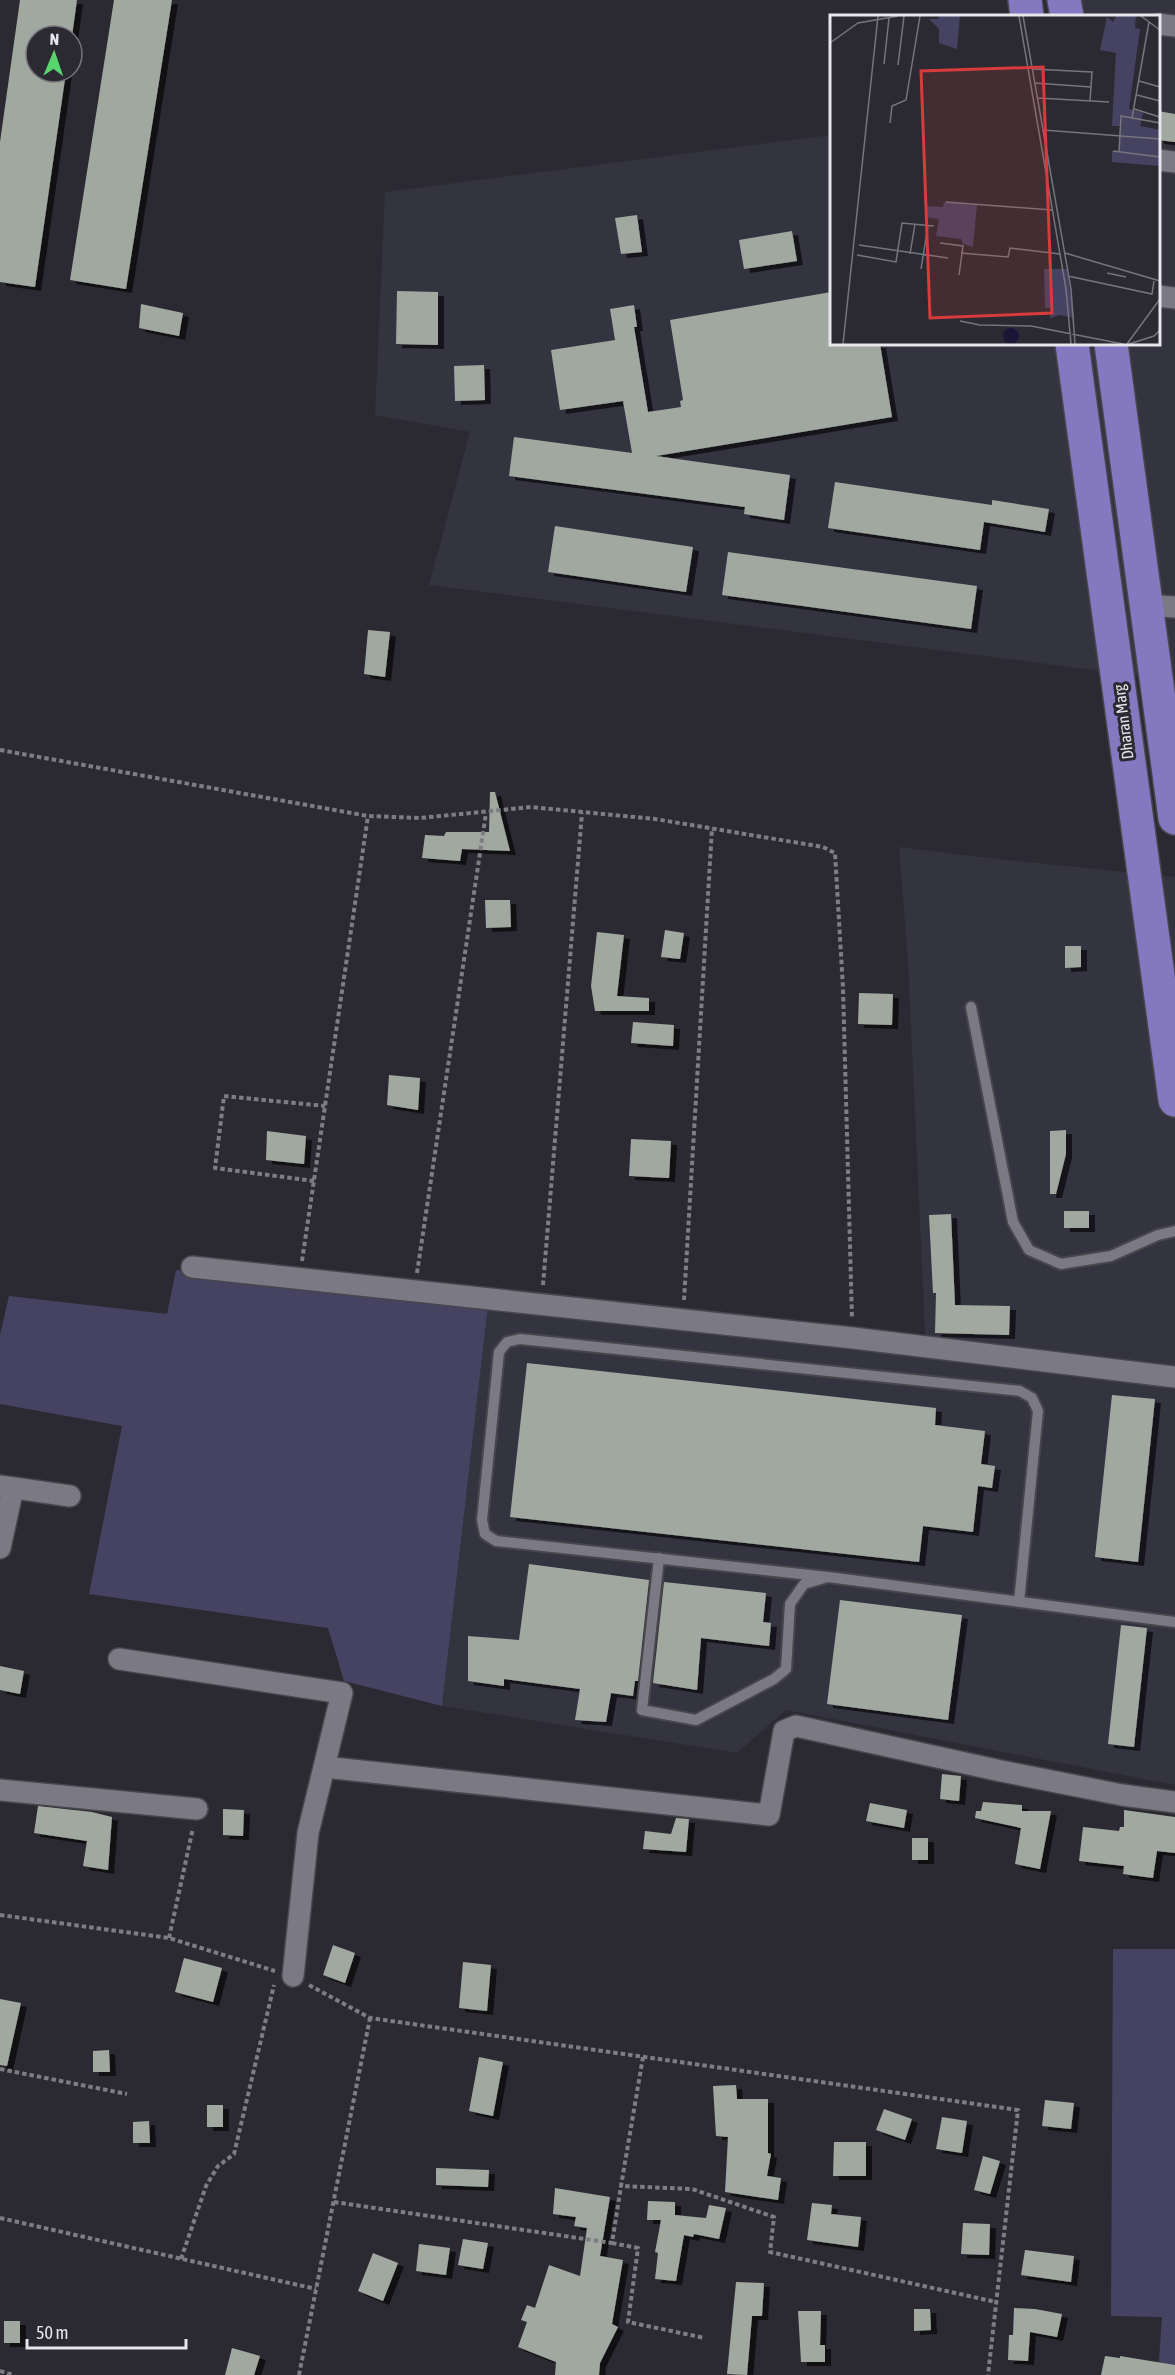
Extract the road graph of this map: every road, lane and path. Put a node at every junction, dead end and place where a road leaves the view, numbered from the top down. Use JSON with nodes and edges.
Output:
{"nodes":[{"id":1,"x":1025,"y":0,"type":"edge"},
{"id":2,"x":1064,"y":0,"type":"edge"},
{"id":3,"x":1027,"y":15,"type":"edge"},
{"id":4,"x":1067,"y":15,"type":"edge"},
{"id":5,"x":1160,"y":24,"type":"edge"},
{"id":6,"x":1175,"y":26,"type":"edge"},
{"id":7,"x":1160,"y":160,"type":"edge"},
{"id":8,"x":1175,"y":162,"type":"edge"},
{"id":9,"x":1160,"y":296,"type":"edge"},
{"id":10,"x":1175,"y":298,"type":"edge"},
{"id":11,"x":1072,"y":345,"type":"edge"},
{"id":12,"x":1111,"y":345,"type":"edge"},
{"id":13,"x":1161,"y":606,"type":"edge"},
{"id":14,"x":0,"y":750,"type":"edge"},
{"id":15,"x":486,"y":813,"type":"junction"},
{"id":16,"x":582,"y":813,"type":"junction"},
{"id":17,"x":368,"y":816,"type":"junction"},
{"id":18,"x":1175,"y":818,"type":"edge"},
{"id":19,"x":712,"y":828,"type":"junction"},
{"id":20,"x":971,"y":1007,"type":"dead end"},
{"id":21,"x":1175,"y":1100,"type":"edge"},
{"id":22,"x":325,"y":1106,"type":"junction"},
{"id":23,"x":314,"y":1181,"type":"junction"},
{"id":24,"x":1175,"y":1231,"type":"edge"},
{"id":25,"x":192,"y":1267,"type":"dead end"},
{"id":26,"x":300,"y":1279,"type":"junction"},
{"id":27,"x":414,"y":1292,"type":"junction"},
{"id":28,"x":541,"y":1304,"type":"junction"},
{"id":29,"x":682,"y":1319,"type":"junction"},
{"id":30,"x":853,"y":1338,"type":"junction"},
{"id":31,"x":1175,"y":1377,"type":"edge"},
{"id":32,"x":6,"y":1487,"type":"edge"},
{"id":33,"x":70,"y":1496,"type":"dead end"},
{"id":34,"x":0,"y":1548,"type":"edge"},
{"id":35,"x":659,"y":1558,"type":"junction"},
{"id":36,"x":828,"y":1577,"type":"junction"},
{"id":37,"x":1019,"y":1602,"type":"junction"},
{"id":38,"x":1175,"y":1622,"type":"edge"},
{"id":39,"x":119,"y":1659,"type":"dead end"},
{"id":40,"x":324,"y":1767,"type":"junction"},
{"id":41,"x":0,"y":1790,"type":"edge"},
{"id":42,"x":1175,"y":1802,"type":"edge"},
{"id":43,"x":197,"y":1809,"type":"joint"},
{"id":44,"x":0,"y":1916,"type":"edge"},
{"id":45,"x":169,"y":1938,"type":"junction"},
{"id":46,"x":285,"y":1974,"type":"junction"},
{"id":47,"x":370,"y":2018,"type":"junction"},
{"id":48,"x":643,"y":2056,"type":"junction"},
{"id":49,"x":0,"y":2069,"type":"edge"},
{"id":50,"x":127,"y":2094,"type":"dead end"},
{"id":51,"x":621,"y":2186,"type":"junction"},
{"id":52,"x":333,"y":2202,"type":"junction"},
{"id":53,"x":0,"y":2218,"type":"edge"},
{"id":54,"x":612,"y":2242,"type":"junction"},
{"id":55,"x":182,"y":2259,"type":"junction"},
{"id":56,"x":316,"y":2289,"type":"junction"},
{"id":57,"x":996,"y":2302,"type":"junction"},
{"id":58,"x":705,"y":2338,"type":"dead end"},
{"id":59,"x":0,"y":2372,"type":"edge"},
{"id":60,"x":13,"y":2375,"type":"edge"},
{"id":61,"x":299,"y":2375,"type":"edge"},
{"id":62,"x":988,"y":2375,"type":"edge"}],
"edges":[{"from":1,"to":3,"type":"main road"},
{"from":2,"to":4,"type":"main road"},
{"from":5,"to":6,"type":"street"},
{"from":7,"to":8,"type":"street"},
{"from":9,"to":10,"type":"street"},
{"from":11,"to":21,"type":"main road","name":"Dharan Marg"},
{"from":12,"to":13,"type":"main road"},
{"from":13,"to":18,"type":"main road"},
{"from":14,"to":17,"type":"path"},
{"from":15,"to":16,"type":"path"},
{"from":15,"to":17,"type":"path"},
{"from":15,"to":27,"type":"path"},
{"from":16,"to":19,"type":"path"},
{"from":16,"to":28,"type":"path"},
{"from":17,"to":22,"type":"path"},
{"from":19,"to":29,"type":"path"},
{"from":19,"to":30,"type":"path"},
{"from":20,"to":24,"type":"lane"},
{"from":22,"to":23,"type":"path"},
{"from":22,"to":23,"type":"path"},
{"from":23,"to":26,"type":"path"},
{"from":25,"to":26,"type":"street"},
{"from":26,"to":27,"type":"street"},
{"from":27,"to":28,"type":"street"},
{"from":28,"to":29,"type":"street"},
{"from":29,"to":30,"type":"street"},
{"from":30,"to":31,"type":"street"},
{"from":32,"to":33,"type":"street"},
{"from":32,"to":34,"type":"street"},
{"from":35,"to":36,"type":"lane"},
{"from":35,"to":36,"type":"lane"},
{"from":35,"to":37,"type":"lane"},
{"from":36,"to":37,"type":"lane"},
{"from":37,"to":38,"type":"lane"},
{"from":39,"to":40,"type":"street"},
{"from":40,"to":42,"type":"street"},
{"from":40,"to":46,"type":"street"},
{"from":41,"to":43,"type":"street"},
{"from":43,"to":45,"type":"path"},
{"from":44,"to":45,"type":"path"},
{"from":45,"to":46,"type":"path"},
{"from":46,"to":47,"type":"path"},
{"from":46,"to":55,"type":"path"},
{"from":47,"to":48,"type":"path"},
{"from":47,"to":52,"type":"path"},
{"from":48,"to":51,"type":"path"},
{"from":48,"to":57,"type":"path"},
{"from":49,"to":50,"type":"path"},
{"from":51,"to":54,"type":"path"},
{"from":51,"to":57,"type":"path"},
{"from":52,"to":54,"type":"path"},
{"from":52,"to":56,"type":"path"},
{"from":53,"to":55,"type":"path"},
{"from":54,"to":58,"type":"path"},
{"from":55,"to":56,"type":"path"},
{"from":56,"to":61,"type":"path"},
{"from":57,"to":62,"type":"path"},
{"from":59,"to":60,"type":"path"}]}
